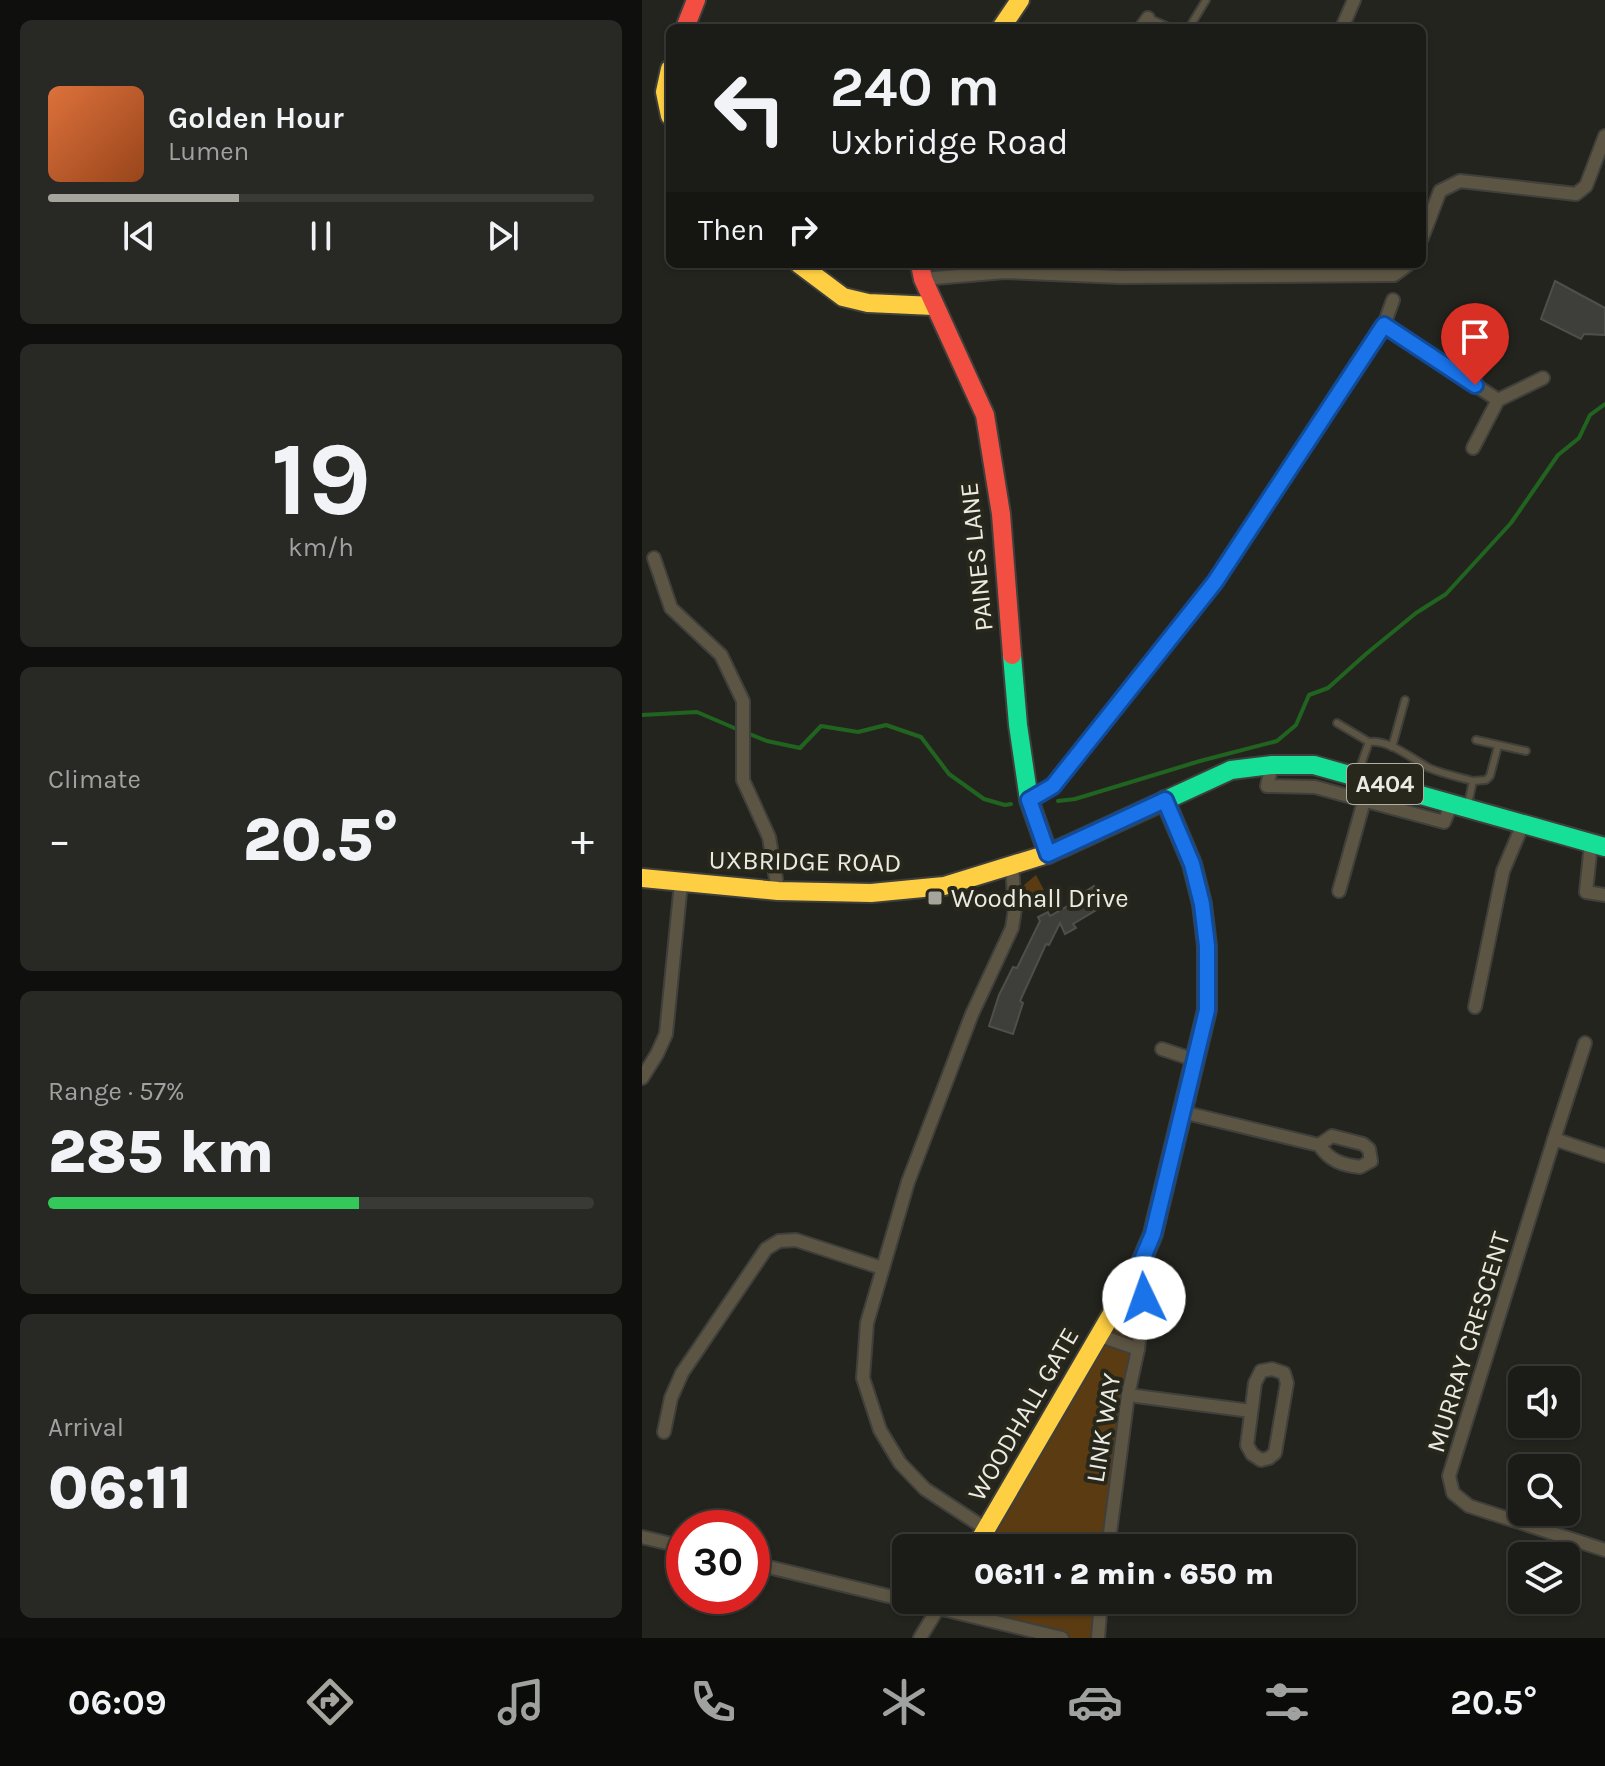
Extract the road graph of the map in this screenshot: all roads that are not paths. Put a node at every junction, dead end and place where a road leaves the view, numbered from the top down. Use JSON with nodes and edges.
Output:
{"nodes":[{"id":1,"x":696,"y":0,"type":"edge"},
{"id":2,"x":1020,"y":0,"type":"edge"},
{"id":3,"x":1206,"y":0,"type":"edge"},
{"id":4,"x":1354,"y":0,"type":"edge"},
{"id":5,"x":687,"y":24,"type":"edge"},
{"id":6,"x":1009,"y":24,"type":"edge"},
{"id":7,"x":1191,"y":24,"type":"edge"},
{"id":8,"x":1344,"y":24,"type":"edge"},
{"id":9,"x":666,"y":79,"type":"edge"},
{"id":10,"x":666,"y":106,"type":"edge"},
{"id":11,"x":1605,"y":136,"type":"edge"},
{"id":12,"x":1426,"y":228,"type":"edge"},
{"id":13,"x":804,"y":268,"type":"edge"},
{"id":14,"x":1005,"y":268,"type":"edge"},
{"id":15,"x":1404,"y":268,"type":"edge"},
{"id":16,"x":1254,"y":269,"type":"edge"},
{"id":17,"x":1120,"y":270,"type":"edge"},
{"id":18,"x":921,"y":272,"type":"edge"},
{"id":19,"x":1393,"y":300,"type":"dead end"},
{"id":20,"x":934,"y":306,"type":"junction"},
{"id":21,"x":1384,"y":325,"type":"junction"},
{"id":22,"x":1543,"y":378,"type":"dead end"},
{"id":23,"x":1498,"y":400,"type":"junction"},
{"id":24,"x":1473,"y":448,"type":"dead end"},
{"id":25,"x":654,"y":558,"type":"dead end"},
{"id":26,"x":1405,"y":700,"type":"dead end"},
{"id":27,"x":1337,"y":723,"type":"dead end"},
{"id":28,"x":1476,"y":740,"type":"dead end"},
{"id":29,"x":1369,"y":742,"type":"junction"},
{"id":30,"x":1498,"y":746,"type":"junction"},
{"id":31,"x":1392,"y":747,"type":"junction"},
{"id":32,"x":1526,"y":751,"type":"dead end"},
{"id":33,"x":1272,"y":765,"type":"junction"},
{"id":34,"x":1357,"y":776,"type":"junction"},
{"id":35,"x":1473,"y":781,"type":"junction"},
{"id":36,"x":1029,"y":800,"type":"junction"},
{"id":37,"x":1165,"y":800,"type":"junction"},
{"id":38,"x":1364,"y":801,"type":"junction"},
{"id":39,"x":1459,"y":805,"type":"junction"},
{"id":40,"x":1523,"y":824,"type":"junction"},
{"id":41,"x":1598,"y":845,"type":"edge"},
{"id":42,"x":1048,"y":854,"type":"junction"},
{"id":43,"x":1012,"y":866,"type":"junction"},
{"id":44,"x":642,"y":878,"type":"edge"},
{"id":45,"x":681,"y":883,"type":"junction"},
{"id":46,"x":778,"y":891,"type":"junction"},
{"id":47,"x":1339,"y":891,"type":"dead end"},
{"id":48,"x":1605,"y":895,"type":"edge"},
{"id":49,"x":1475,"y":1007,"type":"dead end"},
{"id":50,"x":1585,"y":1043,"type":"dead end"},
{"id":51,"x":1162,"y":1049,"type":"dead end"},
{"id":52,"x":1195,"y":1060,"type":"junction"},
{"id":53,"x":642,"y":1078,"type":"edge"},
{"id":54,"x":1182,"y":1112,"type":"junction"},
{"id":55,"x":1554,"y":1139,"type":"junction"},
{"id":56,"x":1319,"y":1145,"type":"dead end"},
{"id":57,"x":1605,"y":1156,"type":"edge"},
{"id":58,"x":1139,"y":1267,"type":"junction"},
{"id":59,"x":882,"y":1268,"type":"junction"},
{"id":60,"x":1098,"y":1335,"type":"junction"},
{"id":61,"x":1138,"y":1349,"type":"junction"},
{"id":62,"x":1128,"y":1395,"type":"junction"},
{"id":63,"x":1251,"y":1411,"type":"junction"},
{"id":64,"x":664,"y":1432,"type":"dead end"},
{"id":65,"x":986,"y":1529,"type":"junction"},
{"id":66,"x":983,"y":1534,"type":"edge"},
{"id":67,"x":1110,"y":1534,"type":"edge"},
{"id":68,"x":642,"y":1537,"type":"edge"},
{"id":69,"x":666,"y":1543,"type":"edge"},
{"id":70,"x":1605,"y":1550,"type":"edge"},
{"id":71,"x":770,"y":1567,"type":"edge"},
{"id":72,"x":892,"y":1594,"type":"edge"},
{"id":73,"x":934,"y":1614,"type":"edge"},
{"id":74,"x":976,"y":1614,"type":"edge"},
{"id":75,"x":1100,"y":1614,"type":"edge"},
{"id":76,"x":920,"y":1638,"type":"edge"},
{"id":77,"x":1062,"y":1638,"type":"edge"},
{"id":78,"x":1098,"y":1638,"type":"edge"}],
"edges":[{"from":1,"to":5,"type":"street"},
{"from":2,"to":6,"type":"street"},
{"from":3,"to":7,"type":"lane"},
{"from":4,"to":8,"type":"street"},
{"from":9,"to":10,"type":"street"},
{"from":11,"to":12,"type":"street"},
{"from":13,"to":20,"type":"street"},
{"from":14,"to":17,"type":"street"},
{"from":14,"to":18,"type":"street"},
{"from":15,"to":16,"type":"street"},
{"from":16,"to":17,"type":"street"},
{"from":18,"to":20,"type":"street","name":"PAINES LANE"},
{"from":19,"to":21,"type":"street"},
{"from":20,"to":36,"type":"street","name":"PAINES LANE"},
{"from":21,"to":23,"type":"street"},
{"from":21,"to":36,"type":"street"},
{"from":22,"to":23,"type":"street"},
{"from":23,"to":24,"type":"street"},
{"from":25,"to":46,"type":"street"},
{"from":26,"to":31,"type":"lane"},
{"from":27,"to":29,"type":"lane"},
{"from":28,"to":30,"type":"lane"},
{"from":29,"to":31,"type":"lane"},
{"from":29,"to":34,"type":"lane"},
{"from":30,"to":32,"type":"lane"},
{"from":30,"to":35,"type":"lane"},
{"from":31,"to":35,"type":"lane"},
{"from":33,"to":34,"type":"street","name":"UXBRIDGE ROAD","number":"A404"},
{"from":33,"to":37,"type":"street","name":"UXBRIDGE ROAD","number":"A404"},
{"from":33,"to":38,"type":"street"},
{"from":34,"to":39,"type":"street","name":"UXBRIDGE ROAD","number":"A404"},
{"from":35,"to":39,"type":"lane"},
{"from":36,"to":42,"type":"street","name":"PAINES LANE"},
{"from":37,"to":42,"type":"street","name":"UXBRIDGE ROAD","number":"A404"},
{"from":37,"to":52,"type":"street","name":"WOODHALL GATE"},
{"from":38,"to":39,"type":"street"},
{"from":38,"to":47,"type":"street"},
{"from":39,"to":40,"type":"street","name":"UXBRIDGE ROAD","number":"A404"},
{"from":40,"to":41,"type":"street","name":"UXBRIDGE ROAD","number":"A404"},
{"from":40,"to":49,"type":"street"},
{"from":41,"to":48,"type":"street"},
{"from":42,"to":43,"type":"street","name":"UXBRIDGE ROAD","number":"A404"},
{"from":43,"to":46,"type":"street","name":"UXBRIDGE ROAD","number":"A404"},
{"from":43,"to":59,"type":"street"},
{"from":44,"to":45,"type":"street","name":"UXBRIDGE ROAD","number":"A404"},
{"from":45,"to":46,"type":"street","name":"UXBRIDGE ROAD","number":"A404"},
{"from":45,"to":53,"type":"street"},
{"from":50,"to":55,"type":"street","name":"MURRAY CRESCENT"},
{"from":51,"to":52,"type":"street"},
{"from":52,"to":54,"type":"street","name":"WOODHALL GATE"},
{"from":54,"to":56,"type":"street"},
{"from":54,"to":58,"type":"street","name":"WOODHALL GATE"},
{"from":55,"to":57,"type":"street"},
{"from":55,"to":70,"type":"street","name":"MURRAY CRESCENT"},
{"from":58,"to":60,"type":"street","name":"WOODHALL GATE"},
{"from":58,"to":61,"type":"street","name":"LINK WAY"},
{"from":59,"to":64,"type":"street"},
{"from":59,"to":65,"type":"street"},
{"from":60,"to":61,"type":"street"},
{"from":60,"to":65,"type":"street","name":"WOODHALL GATE"},
{"from":61,"to":62,"type":"street","name":"LINK WAY"},
{"from":62,"to":63,"type":"street"},
{"from":62,"to":67,"type":"street","name":"LINK WAY"},
{"from":63,"to":63,"type":"street"},
{"from":65,"to":66,"type":"street","name":"WOODHALL GATE"},
{"from":68,"to":69,"type":"street"},
{"from":71,"to":72,"type":"street"},
{"from":73,"to":76,"type":"street"},
{"from":74,"to":77,"type":"street"},
{"from":75,"to":78,"type":"street"}]}
